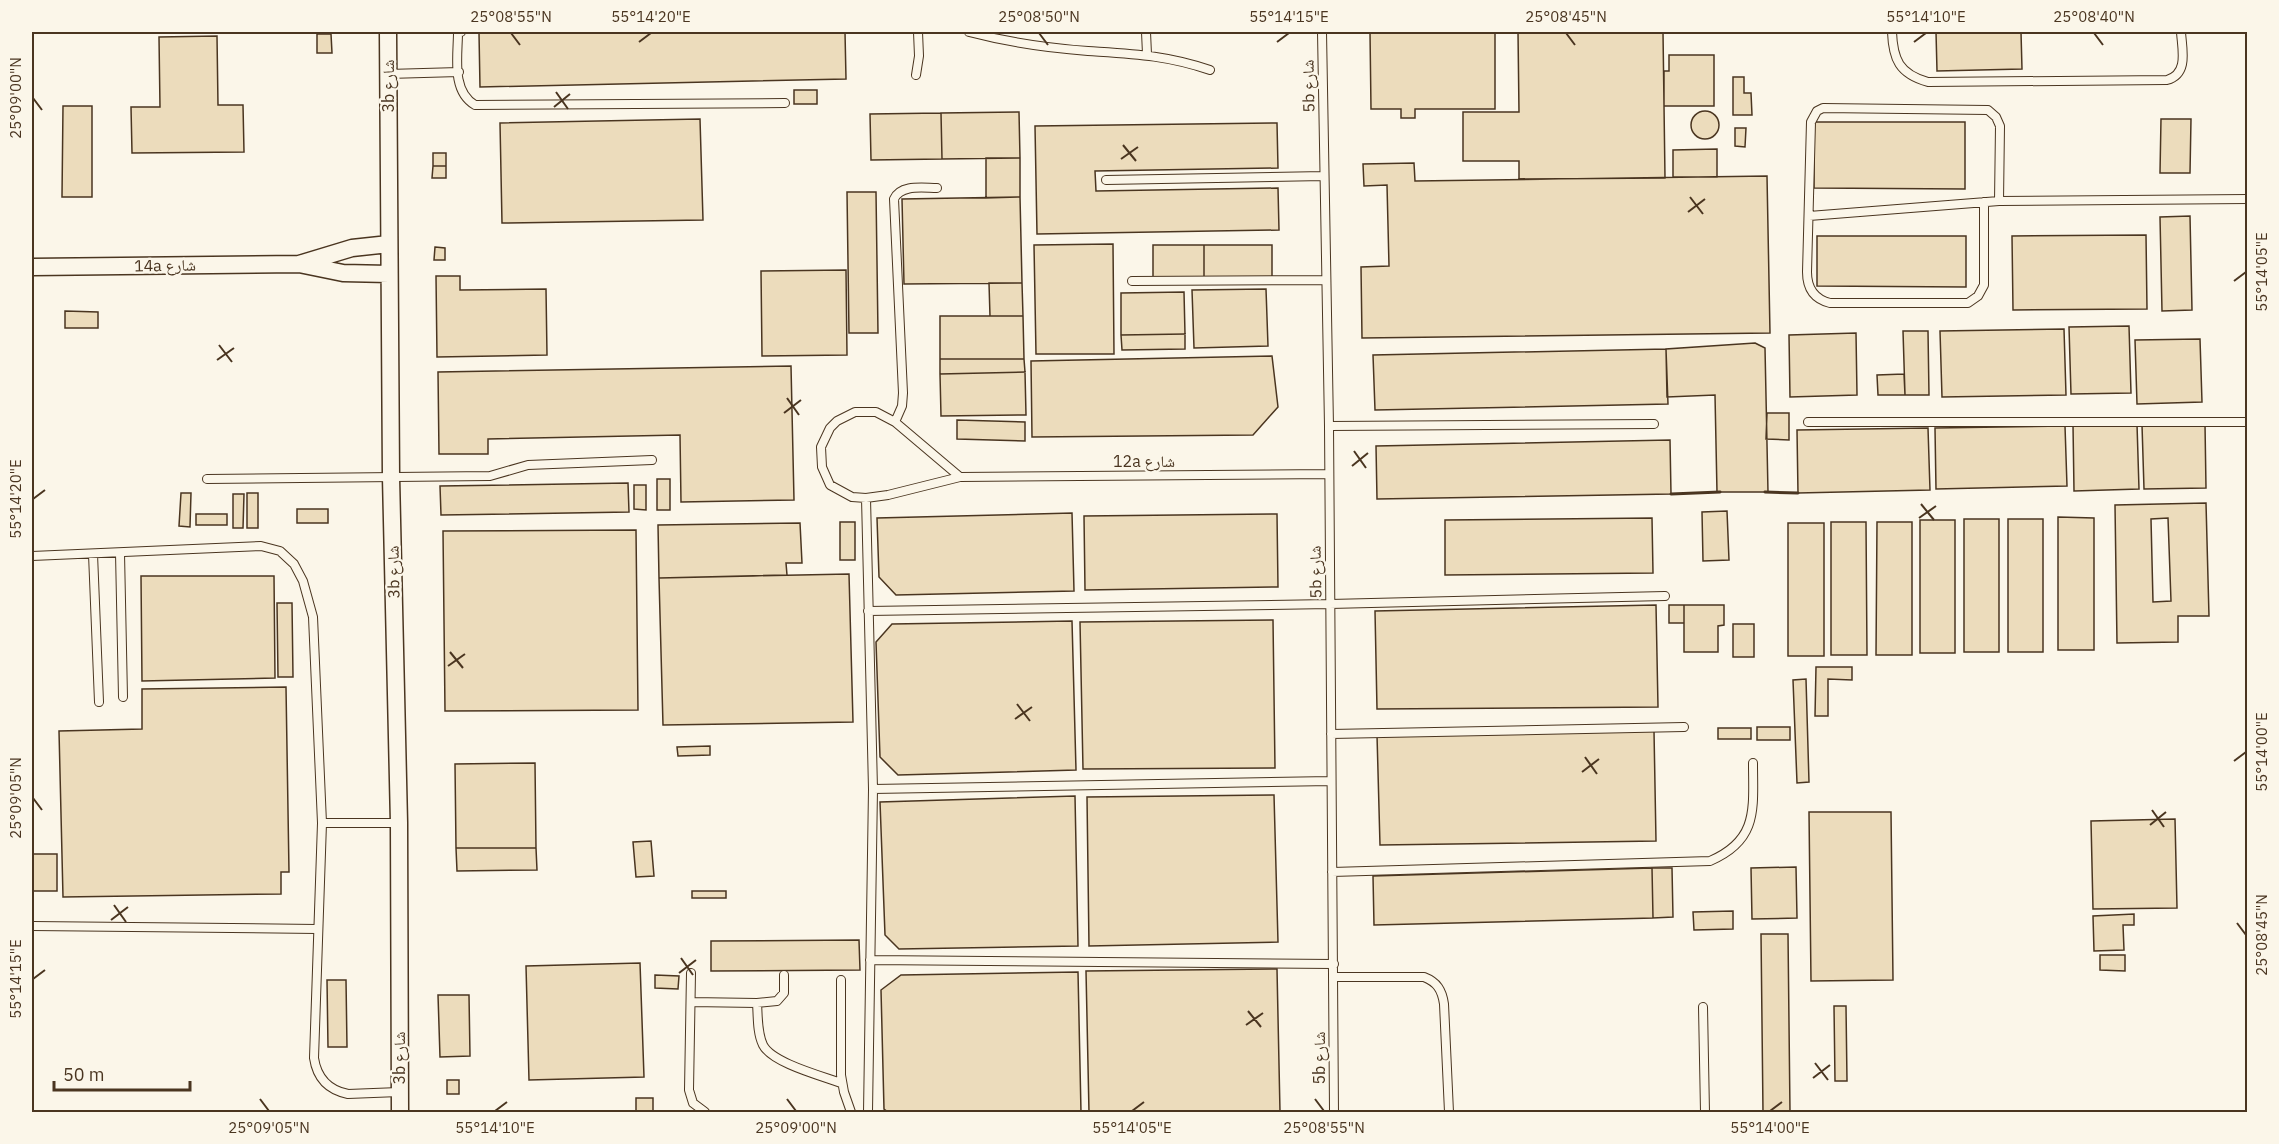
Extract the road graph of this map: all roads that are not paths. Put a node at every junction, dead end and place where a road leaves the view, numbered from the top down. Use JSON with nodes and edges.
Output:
{"nodes":[{"id":1,"x":388,"y":32,"type":"edge"},
{"id":2,"x":461,"y":32,"type":"edge"},
{"id":3,"x":918,"y":32,"type":"edge"},
{"id":4,"x":969,"y":32,"type":"edge"},
{"id":5,"x":1146,"y":32,"type":"edge"},
{"id":6,"x":1322,"y":32,"type":"edge"},
{"id":7,"x":1892,"y":32,"type":"edge"},
{"id":8,"x":2181,"y":32,"type":"edge"},
{"id":9,"x":1147,"y":54,"type":"junction"},
{"id":10,"x":1210,"y":70,"type":"dead end"},
{"id":11,"x":459,"y":72,"type":"junction"},
{"id":12,"x":388,"y":74,"type":"junction"},
{"id":13,"x":916,"y":75,"type":"dead end"},
{"id":14,"x":785,"y":103,"type":"dead end"},
{"id":15,"x":1324,"y":176,"type":"junction"},
{"id":16,"x":1106,"y":180,"type":"dead end"},
{"id":17,"x":937,"y":188,"type":"dead end"},
{"id":18,"x":2247,"y":199,"type":"edge"},
{"id":19,"x":1999,"y":201,"type":"junction"},
{"id":20,"x":1984,"y":202,"type":"junction"},
{"id":21,"x":1809,"y":216,"type":"junction"},
{"id":22,"x":389,"y":244,"type":"junction"},
{"id":23,"x":299,"y":264,"type":"junction"},
{"id":24,"x":32,"y":267,"type":"edge"},
{"id":25,"x":389,"y":274,"type":"junction"},
{"id":26,"x":1326,"y":280,"type":"junction"},
{"id":27,"x":1132,"y":281,"type":"dead end"},
{"id":28,"x":895,"y":422,"type":"junction"},
{"id":29,"x":1808,"y":422,"type":"dead end"},
{"id":30,"x":2247,"y":422,"type":"edge"},
{"id":31,"x":1654,"y":424,"type":"dead end"},
{"id":32,"x":1329,"y":426,"type":"junction"},
{"id":33,"x":652,"y":460,"type":"dead end"},
{"id":34,"x":1329,"y":474,"type":"junction"},
{"id":35,"x":391,"y":477,"type":"junction"},
{"id":36,"x":960,"y":477,"type":"junction"},
{"id":37,"x":207,"y":479,"type":"dead end"},
{"id":38,"x":866,"y":498,"type":"junction"},
{"id":39,"x":120,"y":553,"type":"junction"},
{"id":40,"x":93,"y":554,"type":"junction"},
{"id":41,"x":32,"y":556,"type":"edge"},
{"id":42,"x":1665,"y":596,"type":"dead end"},
{"id":43,"x":1330,"y":604,"type":"junction"},
{"id":44,"x":868,"y":611,"type":"junction"},
{"id":45,"x":123,"y":697,"type":"dead end"},
{"id":46,"x":99,"y":702,"type":"dead end"},
{"id":47,"x":1684,"y":727,"type":"dead end"},
{"id":48,"x":1331,"y":734,"type":"junction"},
{"id":49,"x":1753,"y":763,"type":"dead end"},
{"id":50,"x":1331,"y":781,"type":"junction"},
{"id":51,"x":873,"y":789,"type":"junction"},
{"id":52,"x":322,"y":823,"type":"junction"},
{"id":53,"x":399,"y":823,"type":"junction"},
{"id":54,"x":1332,"y":872,"type":"junction"},
{"id":55,"x":32,"y":926,"type":"edge"},
{"id":56,"x":317,"y":929,"type":"junction"},
{"id":57,"x":870,"y":960,"type":"junction"},
{"id":58,"x":1334,"y":964,"type":"junction"},
{"id":59,"x":691,"y":973,"type":"dead end"},
{"id":60,"x":784,"y":975,"type":"dead end"},
{"id":61,"x":1334,"y":977,"type":"junction"},
{"id":62,"x":841,"y":980,"type":"dead end"},
{"id":63,"x":691,"y":1002,"type":"junction"},
{"id":64,"x":757,"y":1003,"type":"junction"},
{"id":65,"x":1702,"y":1007,"type":"dead end"},
{"id":66,"x":841,"y":1083,"type":"junction"},
{"id":67,"x":399,"y":1092,"type":"junction"},
{"id":68,"x":400,"y":1113,"type":"edge"},
{"id":69,"x":705,"y":1113,"type":"edge"},
{"id":70,"x":851,"y":1113,"type":"edge"},
{"id":71,"x":868,"y":1113,"type":"edge"},
{"id":72,"x":1334,"y":1113,"type":"edge"},
{"id":73,"x":1449,"y":1113,"type":"edge"},
{"id":74,"x":1704,"y":1113,"type":"edge"}],
"edges":[{"from":1,"to":12,"type":"street","name":"3b شارع"},
{"from":2,"to":11,"type":"lane"},
{"from":3,"to":13,"type":"lane"},
{"from":4,"to":9,"type":"lane"},
{"from":5,"to":9,"type":"lane"},
{"from":6,"to":15,"type":"lane","name":"5b شارع"},
{"from":7,"to":8,"type":"lane"},
{"from":9,"to":10,"type":"lane"},
{"from":11,"to":12,"type":"lane"},
{"from":11,"to":14,"type":"lane"},
{"from":12,"to":22,"type":"street","name":"3b شارع"},
{"from":15,"to":16,"type":"lane"},
{"from":15,"to":26,"type":"lane","name":"5b شارع"},
{"from":17,"to":28,"type":"lane"},
{"from":18,"to":19,"type":"lane"},
{"from":19,"to":20,"type":"lane"},
{"from":19,"to":21,"type":"lane"},
{"from":20,"to":21,"type":"lane"},
{"from":20,"to":21,"type":"lane"},
{"from":22,"to":23,"type":"street","name":"14a شارع"},
{"from":22,"to":25,"type":"street","name":"3b شارع"},
{"from":23,"to":24,"type":"street","name":"14a شارع"},
{"from":23,"to":25,"type":"street","name":"14a شارع"},
{"from":25,"to":35,"type":"street","name":"3b شارع"},
{"from":26,"to":27,"type":"lane"},
{"from":26,"to":32,"type":"lane","name":"5b شارع"},
{"from":28,"to":36,"type":"lane","name":"12a شارع"},
{"from":28,"to":38,"type":"lane","name":"12a شارع"},
{"from":29,"to":30,"type":"lane"},
{"from":31,"to":32,"type":"lane"},
{"from":32,"to":34,"type":"lane","name":"5b شارع"},
{"from":33,"to":35,"type":"lane"},
{"from":34,"to":36,"type":"lane","name":"12a شارع"},
{"from":34,"to":43,"type":"lane","name":"5b شارع"},
{"from":35,"to":37,"type":"lane"},
{"from":35,"to":53,"type":"street","name":"3b شارع"},
{"from":36,"to":38,"type":"lane","name":"12a شارع"},
{"from":38,"to":44,"type":"lane"},
{"from":39,"to":40,"type":"lane"},
{"from":39,"to":45,"type":"lane"},
{"from":39,"to":52,"type":"lane"},
{"from":40,"to":41,"type":"lane"},
{"from":40,"to":46,"type":"lane"},
{"from":42,"to":43,"type":"lane"},
{"from":43,"to":44,"type":"lane"},
{"from":43,"to":48,"type":"lane","name":"5b شارع"},
{"from":44,"to":51,"type":"lane"},
{"from":47,"to":48,"type":"lane"},
{"from":48,"to":50,"type":"lane","name":"5b شارع"},
{"from":49,"to":54,"type":"lane"},
{"from":50,"to":51,"type":"lane"},
{"from":50,"to":54,"type":"lane","name":"5b شارع"},
{"from":51,"to":57,"type":"lane"},
{"from":52,"to":53,"type":"lane"},
{"from":52,"to":56,"type":"lane"},
{"from":53,"to":67,"type":"street","name":"3b شارع"},
{"from":54,"to":58,"type":"lane","name":"5b شارع"},
{"from":55,"to":56,"type":"lane"},
{"from":56,"to":67,"type":"lane"},
{"from":57,"to":58,"type":"lane"},
{"from":57,"to":71,"type":"lane"},
{"from":58,"to":61,"type":"lane","name":"5b شارع"},
{"from":59,"to":63,"type":"lane"},
{"from":60,"to":64,"type":"lane"},
{"from":61,"to":72,"type":"lane","name":"5b شارع"},
{"from":61,"to":73,"type":"lane"},
{"from":62,"to":66,"type":"lane"},
{"from":63,"to":64,"type":"lane"},
{"from":63,"to":69,"type":"lane"},
{"from":64,"to":66,"type":"lane"},
{"from":65,"to":74,"type":"lane"},
{"from":66,"to":70,"type":"lane"},
{"from":67,"to":68,"type":"street","name":"3b شارع"}]}
